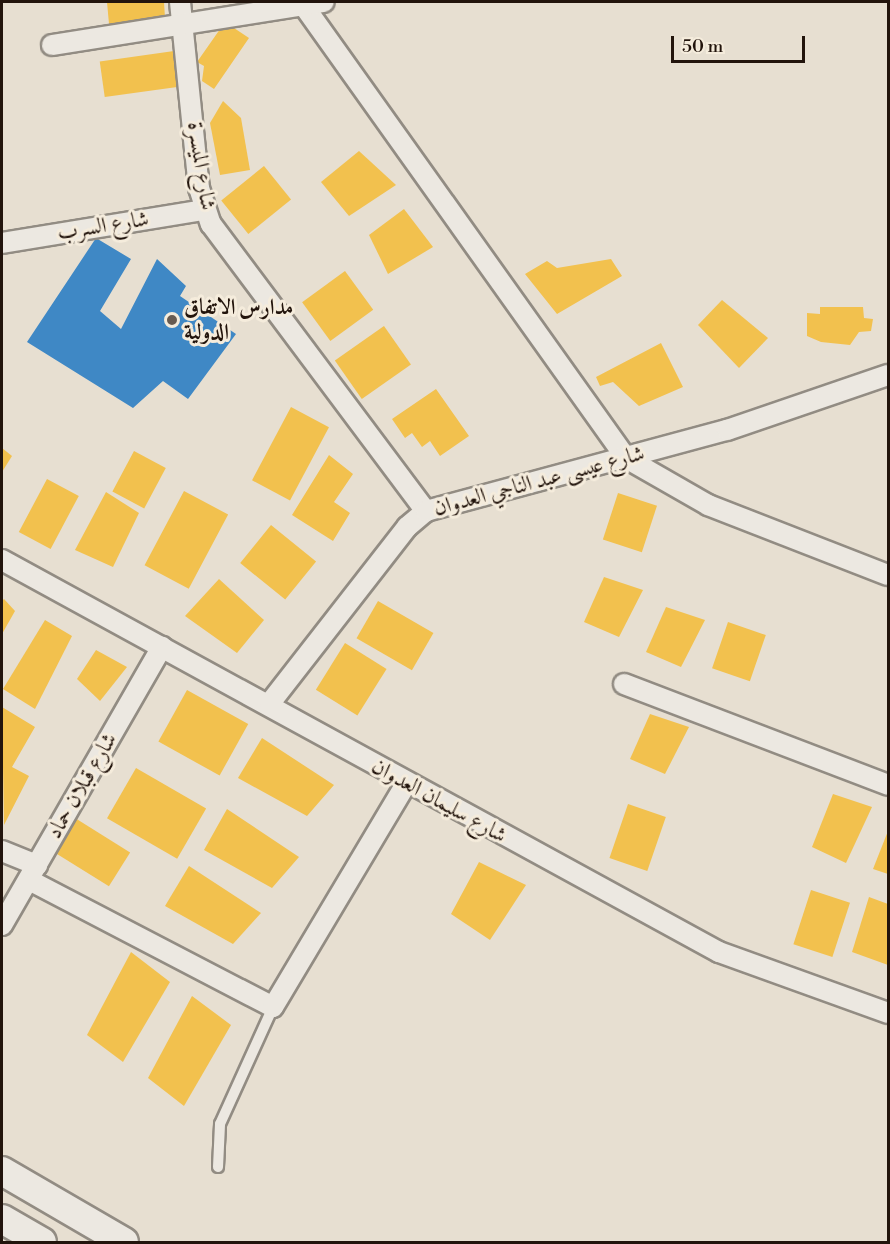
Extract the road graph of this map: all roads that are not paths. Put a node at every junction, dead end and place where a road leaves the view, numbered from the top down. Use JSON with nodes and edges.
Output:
{"nodes":[{"id":1,"x":180,"y":2,"type":"edge"},
{"id":2,"x":324,"y":2,"type":"edge"},
{"id":3,"x":304,"y":6,"type":"junction"},
{"id":4,"x":183,"y":26,"type":"junction"},
{"id":5,"x":52,"y":45,"type":"dead end"},
{"id":6,"x":204,"y":210,"type":"junction"},
{"id":7,"x":2,"y":243,"type":"edge"},
{"id":8,"x":888,"y":375,"type":"edge"},
{"id":9,"x":626,"y":458,"type":"junction"},
{"id":10,"x":426,"y":511,"type":"junction"},
{"id":11,"x":2,"y":560,"type":"edge"},
{"id":12,"x":888,"y":575,"type":"edge"},
{"id":13,"x":162,"y":648,"type":"junction"},
{"id":14,"x":624,"y":684,"type":"dead end"},
{"id":15,"x":270,"y":703,"type":"junction"},
{"id":16,"x":406,"y":784,"type":"junction"},
{"id":17,"x":888,"y":784,"type":"edge"},
{"id":18,"x":2,"y":852,"type":"edge"},
{"id":19,"x":33,"y":872,"type":"junction"},
{"id":20,"x":2,"y":925,"type":"edge"},
{"id":21,"x":273,"y":1007,"type":"junction"},
{"id":22,"x":888,"y":1013,"type":"edge"},
{"id":23,"x":218,"y":1167,"type":"dead end"},
{"id":24,"x":2,"y":1171,"type":"edge"},
{"id":25,"x":2,"y":1219,"type":"edge"},
{"id":26,"x":42,"y":1242,"type":"edge"},
{"id":27,"x":124,"y":1242,"type":"edge"}],
"edges":[{"from":1,"to":4,"type":"street","name":"شارع الميسرة"},
{"from":2,"to":3,"type":"street"},
{"from":3,"to":4,"type":"street"},
{"from":3,"to":9,"type":"street"},
{"from":4,"to":5,"type":"street"},
{"from":4,"to":6,"type":"street","name":"شارع الميسرة"},
{"from":6,"to":7,"type":"street","name":"شارع السرب"},
{"from":6,"to":10,"type":"street","name":"شارع الميسرة"},
{"from":8,"to":9,"type":"street","name":"شارع عيسى عبد الناجي العدوان"},
{"from":9,"to":10,"type":"street","name":"شارع عيسى عبد الناجي العدوان"},
{"from":9,"to":12,"type":"street"},
{"from":10,"to":15,"type":"street","name":"شارع عيسى عبد الناجي العدوان"},
{"from":11,"to":13,"type":"street","name":"شارع سليمان العدوان"},
{"from":13,"to":15,"type":"street","name":"شارع سليمان العدوان"},
{"from":13,"to":19,"type":"street","name":"شارع قبلان حماد"},
{"from":14,"to":17,"type":"street"},
{"from":15,"to":16,"type":"street","name":"شارع سليمان العدوان"},
{"from":16,"to":21,"type":"street"},
{"from":16,"to":22,"type":"street","name":"شارع سليمان العدوان"},
{"from":18,"to":19,"type":"street"},
{"from":19,"to":20,"type":"street","name":"شارع قبلان حماد"},
{"from":19,"to":21,"type":"street"},
{"from":21,"to":23,"type":"lane"},
{"from":24,"to":27,"type":"main road"},
{"from":25,"to":26,"type":"main road"}]}
